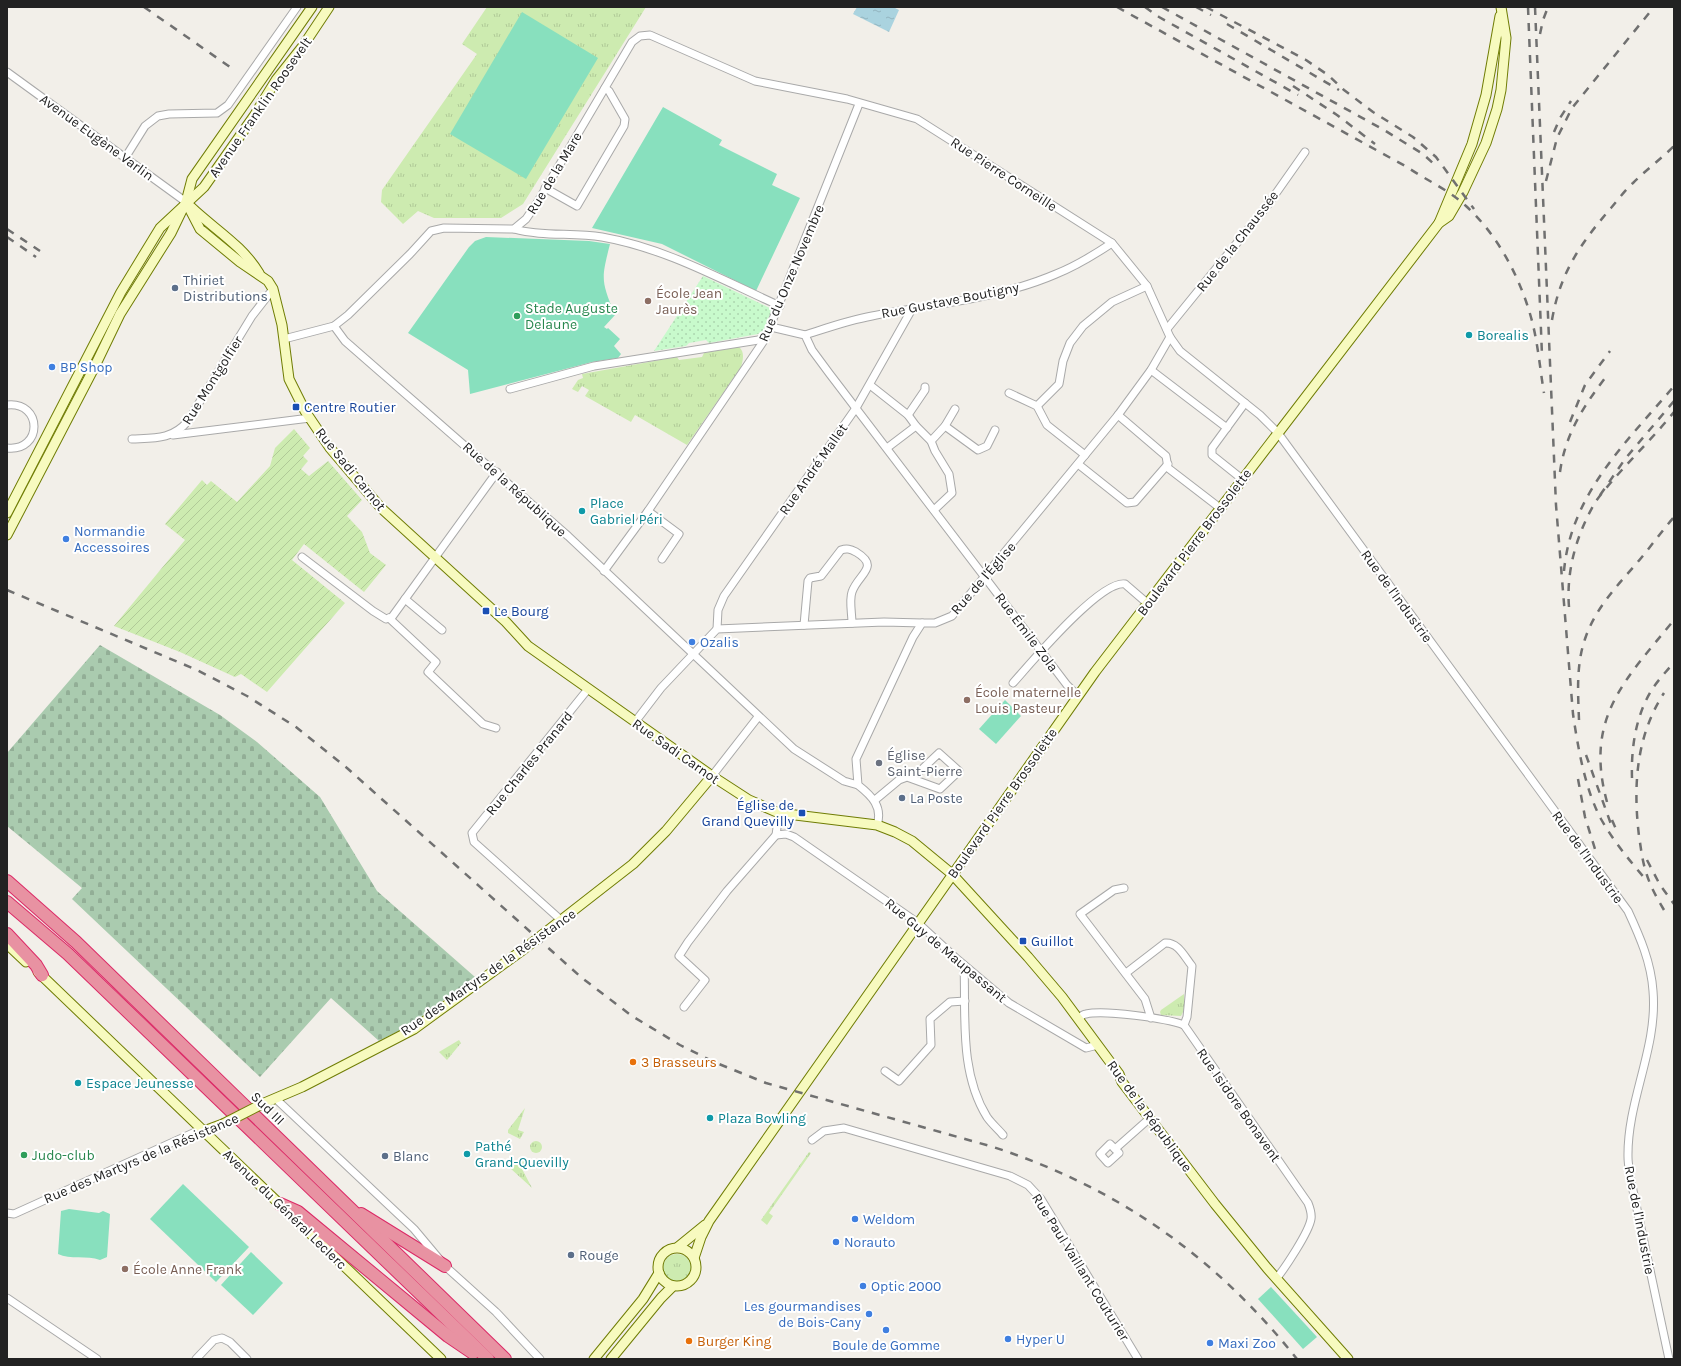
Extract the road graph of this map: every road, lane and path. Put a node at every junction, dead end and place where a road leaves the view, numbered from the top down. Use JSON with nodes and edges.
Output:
{"nodes":[{"id":1,"x":297,"y":7,"type":"edge"},
{"id":2,"x":312,"y":7,"type":"edge"},
{"id":3,"x":329,"y":7,"type":"edge"},
{"id":4,"x":1502,"y":8,"type":"edge"},
{"id":5,"x":650,"y":34,"type":"joint"},
{"id":6,"x":7,"y":72,"type":"edge"},
{"id":7,"x":605,"y":88,"type":"junction"},
{"id":8,"x":859,"y":104,"type":"junction"},
{"id":9,"x":1472,"y":144,"type":"junction"},
{"id":10,"x":1483,"y":148,"type":"junction"},
{"id":11,"x":1305,"y":152,"type":"dead end"},
{"id":12,"x":125,"y":158,"type":"junction"},
{"id":13,"x":545,"y":188,"type":"junction"},
{"id":14,"x":186,"y":202,"type":"junction"},
{"id":15,"x":1439,"y":223,"type":"junction"},
{"id":16,"x":514,"y":229,"type":"junction"},
{"id":17,"x":1112,"y":243,"type":"junction"},
{"id":18,"x":1147,"y":286,"type":"junction"},
{"id":19,"x":273,"y":289,"type":"junction"},
{"id":20,"x":780,"y":306,"type":"junction"},
{"id":21,"x":912,"y":309,"type":"junction"},
{"id":22,"x":334,"y":326,"type":"junction"},
{"id":23,"x":771,"y":327,"type":"junction"},
{"id":24,"x":1168,"y":329,"type":"junction"},
{"id":25,"x":805,"y":335,"type":"junction"},
{"id":26,"x":1170,"y":337,"type":"junction"},
{"id":27,"x":284,"y":339,"type":"junction"},
{"id":28,"x":765,"y":340,"type":"junction"},
{"id":29,"x":1151,"y":370,"type":"junction"},
{"id":30,"x":870,"y":385,"type":"junction"},
{"id":31,"x":925,"y":387,"type":"dead end"},
{"id":32,"x":510,"y":389,"type":"dead end"},
{"id":33,"x":1009,"y":392,"type":"dead end"},
{"id":34,"x":1245,"y":403,"type":"junction"},
{"id":35,"x":7,"y":405,"type":"edge"},
{"id":36,"x":1037,"y":406,"type":"junction"},
{"id":37,"x":856,"y":408,"type":"junction"},
{"id":38,"x":955,"y":409,"type":"dead end"},
{"id":39,"x":1118,"y":414,"type":"junction"},
{"id":40,"x":908,"y":415,"type":"junction"},
{"id":41,"x":310,"y":418,"type":"junction"},
{"id":42,"x":916,"y":426,"type":"junction"},
{"id":43,"x":945,"y":426,"type":"junction"},
{"id":44,"x":1227,"y":428,"type":"junction"},
{"id":45,"x":995,"y":430,"type":"dead end"},
{"id":46,"x":1278,"y":432,"type":"junction"},
{"id":47,"x":168,"y":436,"type":"junction"},
{"id":48,"x":132,"y":439,"type":"dead end"},
{"id":49,"x":931,"y":441,"type":"junction"},
{"id":50,"x":7,"y":448,"type":"edge"},
{"id":51,"x":887,"y":448,"type":"junction"},
{"id":52,"x":1085,"y":455,"type":"junction"},
{"id":53,"x":1078,"y":464,"type":"junction"},
{"id":54,"x":1168,"y":464,"type":"junction"},
{"id":55,"x":497,"y":472,"type":"junction"},
{"id":56,"x":1242,"y":479,"type":"junction"},
{"id":57,"x":1220,"y":508,"type":"junction"},
{"id":58,"x":934,"y":510,"type":"junction"},
{"id":59,"x":648,"y":511,"type":"junction"},
{"id":60,"x":7,"y":513,"type":"edge"},
{"id":61,"x":7,"y":536,"type":"edge"},
{"id":62,"x":302,"y":557,"type":"dead end"},
{"id":63,"x":434,"y":558,"type":"junction"},
{"id":64,"x":662,"y":559,"type":"dead end"},
{"id":65,"x":604,"y":571,"type":"junction"},
{"id":66,"x":986,"y":577,"type":"junction"},
{"id":67,"x":405,"y":599,"type":"junction"},
{"id":68,"x":1147,"y":603,"type":"junction"},
{"id":69,"x":389,"y":618,"type":"junction"},
{"id":70,"x":852,"y":623,"type":"junction"},
{"id":71,"x":922,"y":624,"type":"junction"},
{"id":72,"x":804,"y":625,"type":"junction"},
{"id":73,"x":717,"y":629,"type":"junction"},
{"id":74,"x":442,"y":630,"type":"dead end"},
{"id":75,"x":1042,"y":651,"type":"junction"},
{"id":76,"x":693,"y":654,"type":"junction"},
{"id":77,"x":1013,"y":683,"type":"dead end"},
{"id":78,"x":588,"y":689,"type":"junction"},
{"id":79,"x":1078,"y":696,"type":"junction"},
{"id":80,"x":758,"y":717,"type":"junction"},
{"id":81,"x":635,"y":722,"type":"junction"},
{"id":82,"x":496,"y":728,"type":"dead end"},
{"id":83,"x":712,"y":776,"type":"junction"},
{"id":84,"x":907,"y":777,"type":"junction"},
{"id":85,"x":858,"y":785,"type":"junction"},
{"id":86,"x":875,"y":800,"type":"junction"},
{"id":87,"x":779,"y":813,"type":"junction"},
{"id":88,"x":877,"y":825,"type":"junction"},
{"id":89,"x":776,"y":836,"type":"junction"},
{"id":90,"x":952,"y":874,"type":"junction"},
{"id":91,"x":7,"y":881,"type":"edge"},
{"id":92,"x":1124,"y":888,"type":"dead end"},
{"id":93,"x":7,"y":902,"type":"edge"},
{"id":94,"x":562,"y":921,"type":"junction"},
{"id":95,"x":918,"y":924,"type":"junction"},
{"id":96,"x":7,"y":934,"type":"edge"},
{"id":97,"x":7,"y":944,"type":"edge"},
{"id":98,"x":964,"y":965,"type":"junction"},
{"id":99,"x":1126,"y":973,"type":"junction"},
{"id":100,"x":42,"y":975,"type":"junction"},
{"id":101,"x":965,"y":1001,"type":"junction"},
{"id":102,"x":684,"y":1007,"type":"dead end"},
{"id":103,"x":1151,"y":1018,"type":"junction"},
{"id":104,"x":1079,"y":1019,"type":"junction"},
{"id":105,"x":1184,"y":1025,"type":"junction"},
{"id":106,"x":1098,"y":1045,"type":"junction"},
{"id":107,"x":885,"y":1071,"type":"dead end"},
{"id":108,"x":276,"y":1099,"type":"junction"},
{"id":109,"x":1150,"y":1118,"type":"junction"},
{"id":110,"x":204,"y":1131,"type":"junction"},
{"id":111,"x":1003,"y":1135,"type":"dead end"},
{"id":112,"x":812,"y":1140,"type":"dead end"},
{"id":113,"x":1115,"y":1149,"type":"dead end"},
{"id":114,"x":280,"y":1204,"type":"junction"},
{"id":115,"x":346,"y":1206,"type":"junction"},
{"id":116,"x":7,"y":1213,"type":"edge"},
{"id":117,"x":709,"y":1221,"type":"junction"},
{"id":118,"x":678,"y":1247,"type":"junction"},
{"id":119,"x":694,"y":1258,"type":"junction"},
{"id":120,"x":445,"y":1266,"type":"junction"},
{"id":121,"x":659,"y":1273,"type":"junction"},
{"id":122,"x":1276,"y":1279,"type":"junction"},
{"id":123,"x":674,"y":1286,"type":"junction"},
{"id":124,"x":7,"y":1298,"type":"edge"},
{"id":125,"x":97,"y":1359,"type":"edge"},
{"id":126,"x":196,"y":1359,"type":"edge"},
{"id":127,"x":247,"y":1359,"type":"edge"},
{"id":128,"x":441,"y":1359,"type":"edge"},
{"id":129,"x":482,"y":1359,"type":"edge"},
{"id":130,"x":488,"y":1359,"type":"edge"},
{"id":131,"x":505,"y":1359,"type":"edge"},
{"id":132,"x":540,"y":1359,"type":"edge"},
{"id":133,"x":594,"y":1359,"type":"edge"},
{"id":134,"x":611,"y":1359,"type":"edge"},
{"id":135,"x":1138,"y":1359,"type":"edge"},
{"id":136,"x":1348,"y":1359,"type":"edge"},
{"id":137,"x":1669,"y":1359,"type":"edge"}],
"edges":[{"from":1,"to":12,"type":"street"},
{"from":2,"to":14,"type":"main road","name":"Avenue Franklin Roosevelt"},
{"from":3,"to":14,"type":"main road","name":"Avenue Franklin Roosevelt"},
{"from":4,"to":9,"type":"main road","name":"Boulevard Pierre Brossolette"},
{"from":4,"to":10,"type":"main road","name":"Boulevard Pierre Brossolette"},
{"from":5,"to":7,"type":"street","name":"Rue de la Mare"},
{"from":5,"to":8,"type":"street","name":"Rue Pierre Corneille"},
{"from":6,"to":12,"type":"street","name":"Avenue Eugène Varlin"},
{"from":7,"to":13,"type":"street","name":"Rue de la Mare"},
{"from":7,"to":13,"type":"street"},
{"from":8,"to":17,"type":"street","name":"Rue Pierre Corneille"},
{"from":8,"to":20,"type":"street","name":"Rue du Onze Novembre"},
{"from":9,"to":10,"type":"main road"},
{"from":9,"to":15,"type":"main road","name":"Boulevard Pierre Brossolette"},
{"from":10,"to":15,"type":"main road","name":"Boulevard Pierre Brossolette"},
{"from":11,"to":24,"type":"street","name":"Rue de la Chaussée"},
{"from":12,"to":14,"type":"street","name":"Avenue Eugène Varlin"},
{"from":13,"to":16,"type":"street","name":"Rue de la Mare"},
{"from":14,"to":19,"type":"main road","name":"Rue Sadi Carnot"},
{"from":14,"to":60,"type":"main road","name":"Avenue Franklin Roosevelt"},
{"from":14,"to":61,"type":"main road","name":"Avenue Franklin Roosevelt"},
{"from":15,"to":46,"type":"main road","name":"Boulevard Pierre Brossolette"},
{"from":16,"to":20,"type":"street"},
{"from":16,"to":22,"type":"street"},
{"from":17,"to":18,"type":"street","name":"Rue Pierre Corneille"},
{"from":17,"to":21,"type":"street","name":"Rue Gustave Boutigny"},
{"from":18,"to":24,"type":"street","name":"Rue Pierre Corneille"},
{"from":18,"to":36,"type":"street"},
{"from":19,"to":27,"type":"main road","name":"Rue Sadi Carnot"},
{"from":19,"to":47,"type":"street","name":"Rue Montgolfier"},
{"from":20,"to":23,"type":"street","name":"Rue du Onze Novembre"},
{"from":21,"to":25,"type":"street","name":"Rue Gustave Boutigny"},
{"from":21,"to":30,"type":"street","name":"Rue André Mallet"},
{"from":22,"to":27,"type":"street"},
{"from":22,"to":55,"type":"street","name":"Rue de la République"},
{"from":23,"to":25,"type":"street"},
{"from":23,"to":28,"type":"street","name":"Rue du Onze Novembre"},
{"from":24,"to":26,"type":"street","name":"Rue Pierre Corneille"},
{"from":25,"to":37,"type":"street","name":"Rue Émile Zola"},
{"from":26,"to":29,"type":"street","name":"Rue de l'Église"},
{"from":26,"to":34,"type":"street","name":"Rue Pierre Corneille"},
{"from":27,"to":41,"type":"main road","name":"Rue Sadi Carnot"},
{"from":28,"to":32,"type":"street"},
{"from":28,"to":59,"type":"street","name":"Rue du Onze Novembre"},
{"from":29,"to":39,"type":"street","name":"Rue de l'Église"},
{"from":29,"to":44,"type":"street"},
{"from":30,"to":37,"type":"street","name":"Rue André Mallet"},
{"from":30,"to":40,"type":"street"},
{"from":31,"to":40,"type":"street"},
{"from":33,"to":36,"type":"street"},
{"from":34,"to":44,"type":"street"},
{"from":34,"to":46,"type":"street","name":"Rue Pierre Corneille"},
{"from":35,"to":50,"type":"street"},
{"from":36,"to":52,"type":"street"},
{"from":37,"to":51,"type":"street","name":"Rue Émile Zola"},
{"from":37,"to":73,"type":"street","name":"Rue André Mallet"},
{"from":38,"to":43,"type":"street"},
{"from":39,"to":52,"type":"street","name":"Rue de l'Église"},
{"from":39,"to":54,"type":"street"},
{"from":40,"to":42,"type":"street"},
{"from":41,"to":47,"type":"street"},
{"from":41,"to":63,"type":"main road","name":"Rue Sadi Carnot"},
{"from":42,"to":49,"type":"street"},
{"from":42,"to":51,"type":"street"},
{"from":43,"to":45,"type":"street"},
{"from":43,"to":49,"type":"street"},
{"from":44,"to":56,"type":"street"},
{"from":46,"to":56,"type":"main road","name":"Boulevard Pierre Brossolette"},
{"from":46,"to":137,"type":"street","name":"Rue de l'Industrie"},
{"from":47,"to":48,"type":"street","name":"Rue Montgolfier"},
{"from":49,"to":58,"type":"street"},
{"from":51,"to":58,"type":"street","name":"Rue Émile Zola"},
{"from":52,"to":53,"type":"street","name":"Rue de l'Église"},
{"from":53,"to":54,"type":"street"},
{"from":53,"to":66,"type":"street","name":"Rue de l'Église"},
{"from":54,"to":57,"type":"street"},
{"from":55,"to":63,"type":"street"},
{"from":55,"to":65,"type":"street","name":"Rue de la République"},
{"from":56,"to":57,"type":"main road","name":"Boulevard Pierre Brossolette"},
{"from":57,"to":68,"type":"main road","name":"Boulevard Pierre Brossolette"},
{"from":58,"to":66,"type":"street","name":"Rue Émile Zola"},
{"from":59,"to":64,"type":"street"},
{"from":59,"to":65,"type":"street","name":"Rue du Onze Novembre"},
{"from":62,"to":69,"type":"street"},
{"from":63,"to":67,"type":"street"},
{"from":63,"to":78,"type":"main road","name":"Rue Sadi Carnot"},
{"from":65,"to":76,"type":"street","name":"Rue de la République"},
{"from":66,"to":71,"type":"street","name":"Rue de l'Église"},
{"from":66,"to":75,"type":"street","name":"Rue Émile Zola"},
{"from":67,"to":69,"type":"street"},
{"from":67,"to":74,"type":"street"},
{"from":68,"to":75,"type":"street"},
{"from":68,"to":79,"type":"main road","name":"Boulevard Pierre Brossolette"},
{"from":69,"to":82,"type":"street"},
{"from":70,"to":71,"type":"street","name":"Rue de l'Église"},
{"from":70,"to":72,"type":"street","name":"Rue de l'Église"},
{"from":70,"to":72,"type":"street"},
{"from":71,"to":85,"type":"street"},
{"from":72,"to":73,"type":"street","name":"Rue de l'Église"},
{"from":73,"to":76,"type":"street"},
{"from":75,"to":77,"type":"street"},
{"from":75,"to":79,"type":"street","name":"Rue Émile Zola"},
{"from":76,"to":80,"type":"street","name":"Rue de la République"},
{"from":76,"to":81,"type":"street"},
{"from":78,"to":81,"type":"main road","name":"Rue Sadi Carnot"},
{"from":78,"to":94,"type":"street","name":"Rue Charles Pranard"},
{"from":79,"to":90,"type":"main road","name":"Boulevard Pierre Brossolette"},
{"from":80,"to":83,"type":"street","name":"Rue des Martyrs de la Résistance"},
{"from":80,"to":85,"type":"street","name":"Rue de la République"},
{"from":81,"to":83,"type":"main road","name":"Rue Sadi Carnot"},
{"from":83,"to":87,"type":"main road","name":"Rue Sadi Carnot"},
{"from":83,"to":94,"type":"main road","name":"Rue des Martyrs de la Résistance"},
{"from":84,"to":84,"type":"street"},
{"from":84,"to":86,"type":"street"},
{"from":85,"to":86,"type":"street"},
{"from":86,"to":88,"type":"street"},
{"from":87,"to":88,"type":"main road","name":"Rue Sadi Carnot"},
{"from":87,"to":89,"type":"street"},
{"from":88,"to":90,"type":"main road","name":"Rue Sadi Carnot"},
{"from":89,"to":95,"type":"street","name":"Rue Guy de Maupassant"},
{"from":89,"to":102,"type":"street"},
{"from":90,"to":95,"type":"main road","name":"Boulevard Pierre Brossolette"},
{"from":90,"to":104,"type":"main road","name":"Rue de la République"},
{"from":91,"to":115,"type":"highway","name":"Sud III"},
{"from":92,"to":99,"type":"street"},
{"from":93,"to":130,"type":"highway","name":"Sud III"},
{"from":94,"to":108,"type":"main road","name":"Rue des Martyrs de la Résistance"},
{"from":95,"to":98,"type":"street","name":"Rue Guy de Maupassant"},
{"from":95,"to":117,"type":"main road","name":"Boulevard Pierre Brossolette"},
{"from":96,"to":100,"type":"highway"},
{"from":97,"to":100,"type":"main road","name":"Avenue du Général Leclerc"},
{"from":98,"to":101,"type":"street"},
{"from":98,"to":106,"type":"street","name":"Rue Guy de Maupassant"},
{"from":99,"to":103,"type":"street"},
{"from":99,"to":105,"type":"street"},
{"from":100,"to":110,"type":"main road","name":"Avenue du Général Leclerc"},
{"from":101,"to":107,"type":"street"},
{"from":101,"to":111,"type":"street"},
{"from":103,"to":104,"type":"street"},
{"from":103,"to":105,"type":"street"},
{"from":104,"to":106,"type":"main road","name":"Rue de la République"},
{"from":105,"to":122,"type":"street","name":"Rue Isidore Bonavent"},
{"from":106,"to":109,"type":"main road","name":"Rue de la République"},
{"from":108,"to":110,"type":"main road","name":"Rue des Martyrs de la Résistance","bridge":true},
{"from":108,"to":120,"type":"street"},
{"from":109,"to":113,"type":"street"},
{"from":109,"to":122,"type":"main road","name":"Rue de la République"},
{"from":110,"to":114,"type":"main road","name":"Avenue du Général Leclerc"},
{"from":110,"to":116,"type":"street","name":"Rue des Martyrs de la Résistance"},
{"from":112,"to":135,"type":"street","name":"Rue Paul Vaillant Couturier"},
{"from":114,"to":128,"type":"main road","name":"Avenue du Général Leclerc"},
{"from":114,"to":129,"type":"highway"},
{"from":115,"to":120,"type":"highway"},
{"from":115,"to":131,"type":"highway","name":"Sud III"},
{"from":117,"to":118,"type":"main road","name":"Boulevard Pierre Brossolette"},
{"from":117,"to":119,"type":"main road","name":"Boulevard Pierre Brossolette"},
{"from":118,"to":119,"type":"main road"},
{"from":118,"to":121,"type":"main road"},
{"from":119,"to":123,"type":"main road"},
{"from":120,"to":132,"type":"street"},
{"from":121,"to":123,"type":"main road"},
{"from":121,"to":133,"type":"main road"},
{"from":122,"to":136,"type":"main road","name":"Rue de la République"},
{"from":123,"to":134,"type":"main road"},
{"from":124,"to":125,"type":"street"},
{"from":126,"to":127,"type":"street"}]}
